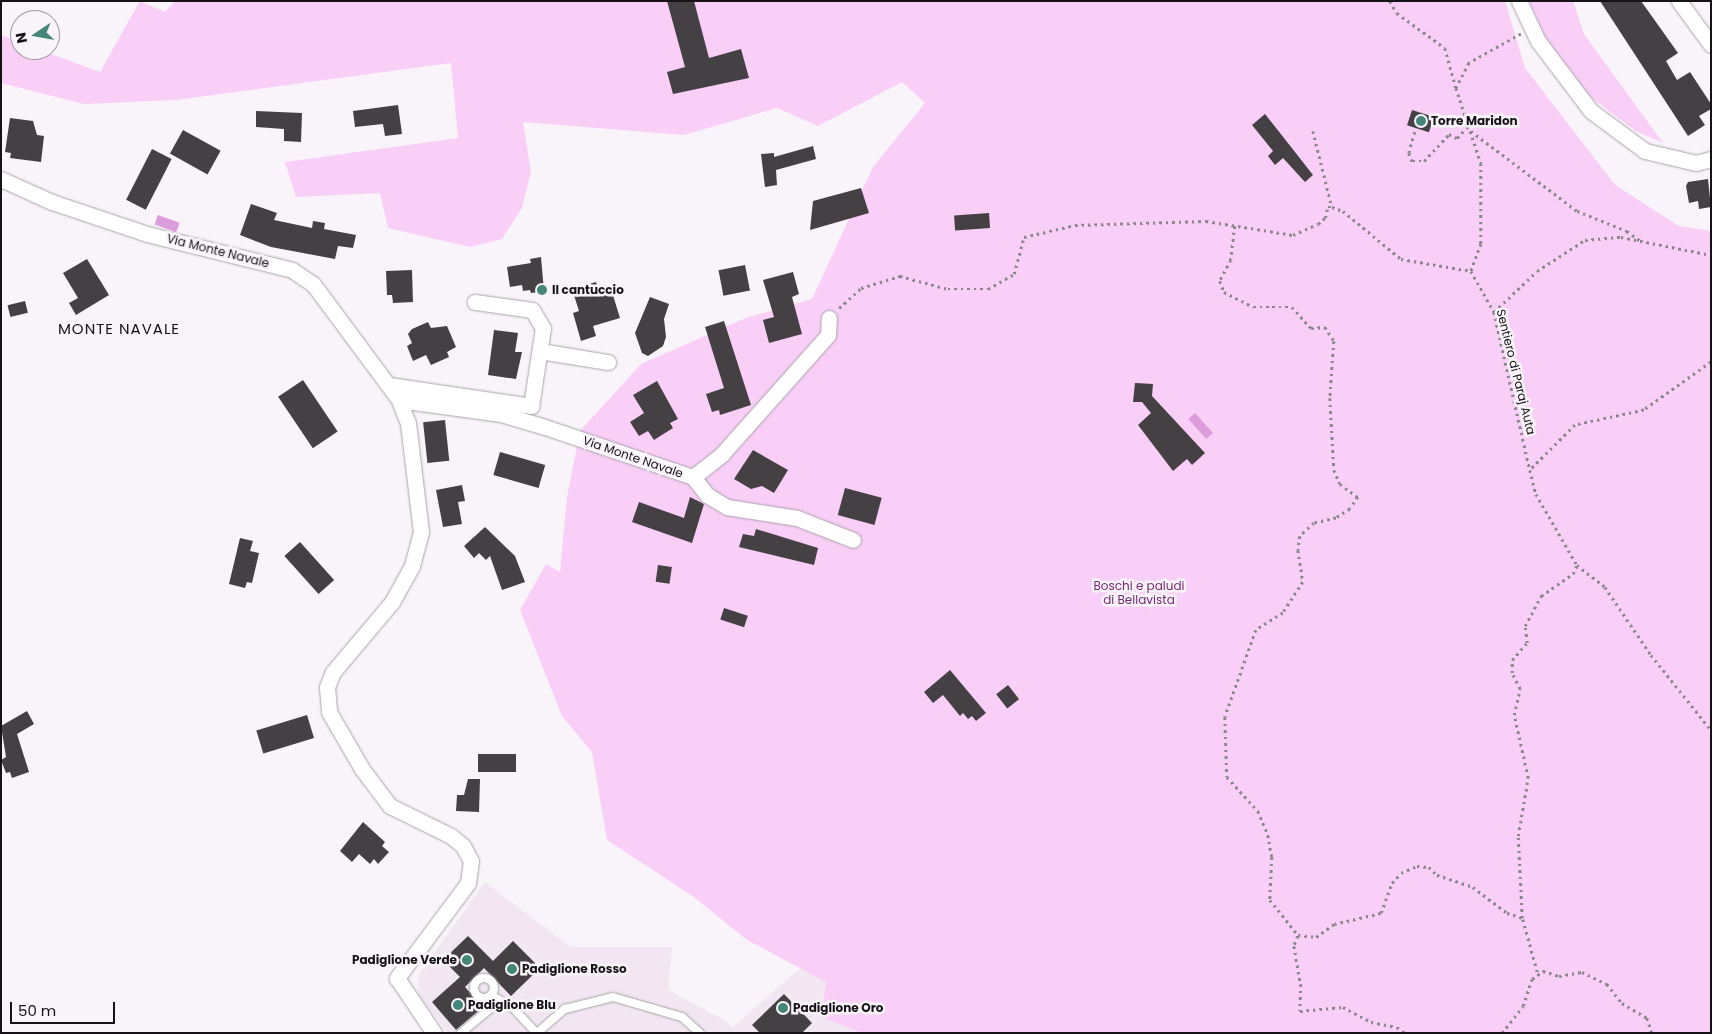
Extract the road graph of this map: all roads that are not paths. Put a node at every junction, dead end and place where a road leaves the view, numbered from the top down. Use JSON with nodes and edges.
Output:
{"nodes":[{"id":1,"x":1519,"y":1,"type":"edge"},
{"id":2,"x":1679,"y":1,"type":"edge"},
{"id":3,"x":1711,"y":44,"type":"edge"},
{"id":4,"x":1711,"y":160,"type":"edge"},
{"id":5,"x":1,"y":179,"type":"edge"},
{"id":6,"x":475,"y":302,"type":"dead end"},
{"id":7,"x":829,"y":318,"type":"road end"},
{"id":8,"x":540,"y":350,"type":"junction"},
{"id":9,"x":608,"y":362,"type":"dead end"},
{"id":10,"x":389,"y":385,"type":"junction"},
{"id":11,"x":399,"y":400,"type":"junction"},
{"id":12,"x":693,"y":477,"type":"junction"},
{"id":13,"x":853,"y":540,"type":"dead end"},
{"id":14,"x":434,"y":1033,"type":"edge"},
{"id":15,"x":461,"y":1033,"type":"edge"},
{"id":16,"x":537,"y":1033,"type":"edge"},
{"id":17,"x":700,"y":1033,"type":"edge"}],
"edges":[{"from":1,"to":4,"type":"street"},
{"from":2,"to":3,"type":"street"},
{"from":5,"to":10,"type":"street","name":"Via Monte Navale"},
{"from":6,"to":8,"type":"street"},
{"from":7,"to":12,"type":"street"},
{"from":8,"to":9,"type":"street"},
{"from":8,"to":10,"type":"street"},
{"from":10,"to":11,"type":"street","name":"Via Monte Navale"},
{"from":11,"to":12,"type":"street","name":"Via Monte Navale"},
{"from":11,"to":14,"type":"street","name":"Via Monte Navale"},
{"from":12,"to":13,"type":"street","name":"Via Monte Navale"},
{"from":15,"to":16,"type":"lane"},
{"from":16,"to":17,"type":"lane"}]}
